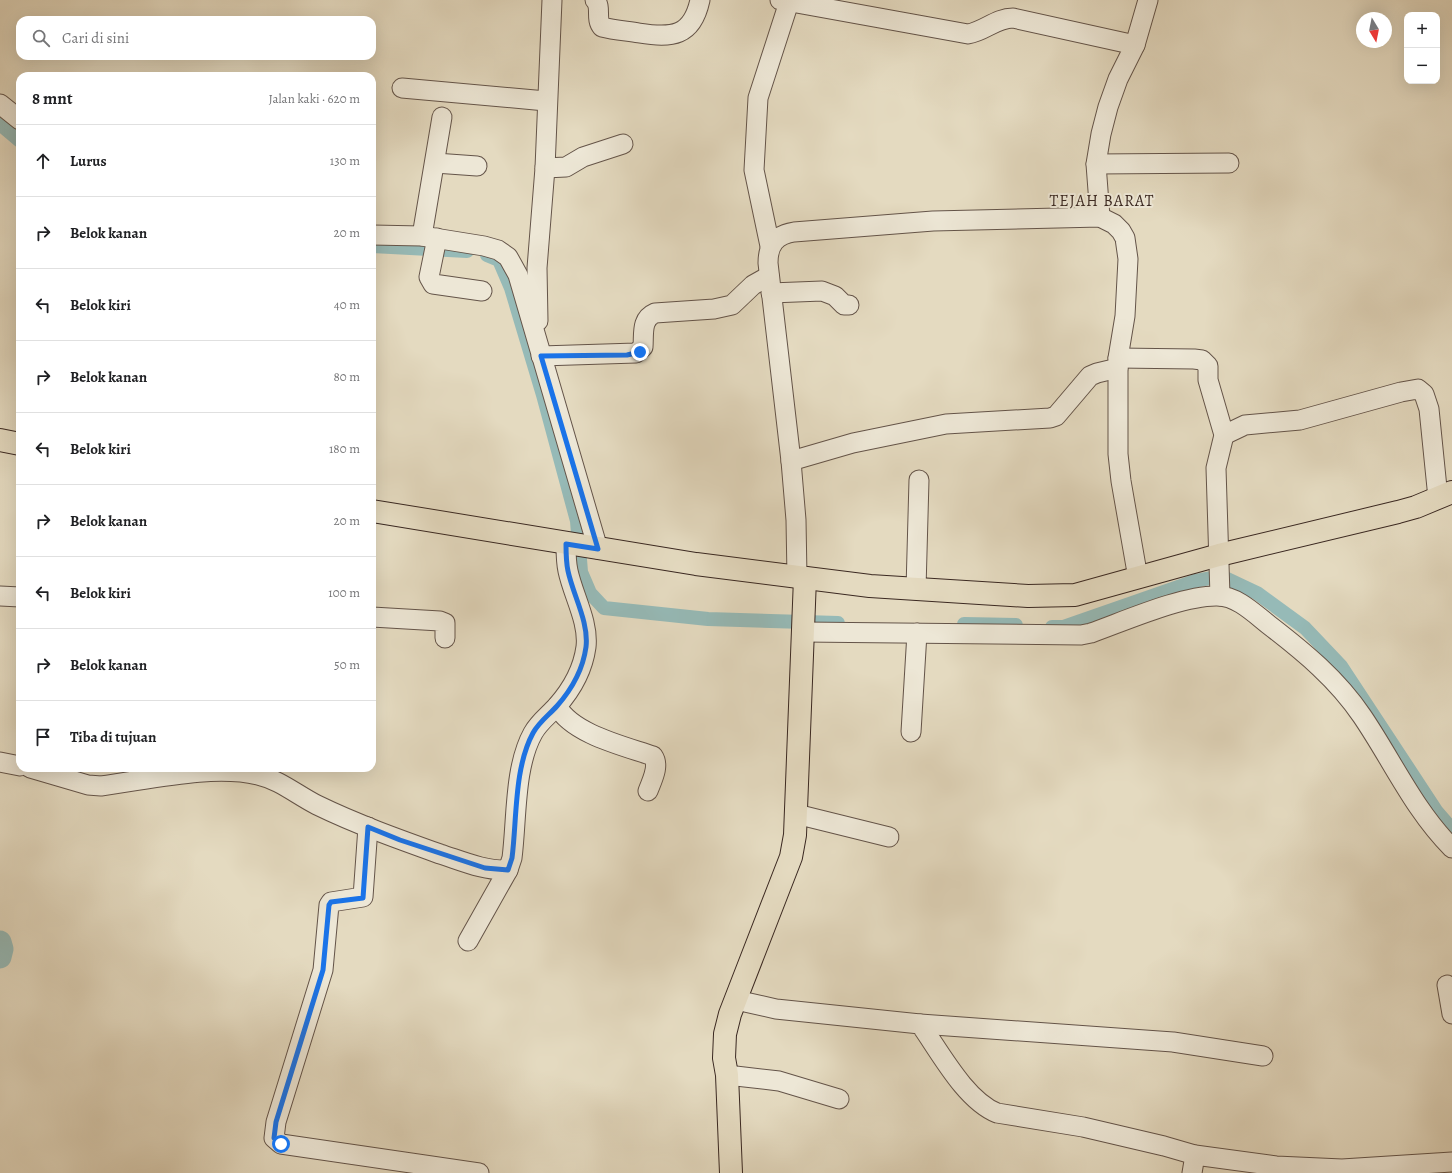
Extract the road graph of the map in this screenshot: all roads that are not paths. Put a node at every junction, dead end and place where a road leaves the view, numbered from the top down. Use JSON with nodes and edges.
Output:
{"nodes":[{"id":1,"x":552,"y":0,"type":"edge"},
{"id":2,"x":595,"y":0,"type":"edge"},
{"id":3,"x":700,"y":0,"type":"edge"},
{"id":4,"x":1148,"y":0,"type":"edge"},
{"id":5,"x":784,"y":1,"type":"edge"},
{"id":6,"x":1135,"y":45,"type":"junction"},
{"id":7,"x":402,"y":88,"type":"dead end"},
{"id":8,"x":546,"y":101,"type":"junction"},
{"id":9,"x":0,"y":104,"type":"edge"},
{"id":10,"x":16,"y":117,"type":"edge"},
{"id":11,"x":442,"y":117,"type":"dead end"},
{"id":12,"x":623,"y":144,"type":"dead end"},
{"id":13,"x":435,"y":163,"type":"junction"},
{"id":14,"x":1229,"y":163,"type":"dead end"},
{"id":15,"x":1096,"y":164,"type":"junction"},
{"id":16,"x":476,"y":166,"type":"dead end"},
{"id":17,"x":545,"y":168,"type":"junction"},
{"id":18,"x":1100,"y":216,"type":"junction"},
{"id":19,"x":376,"y":236,"type":"edge"},
{"id":20,"x":432,"y":243,"type":"junction"},
{"id":21,"x":770,"y":246,"type":"junction"},
{"id":22,"x":537,"y":268,"type":"junction"},
{"id":23,"x":518,"y":275,"type":"junction"},
{"id":24,"x":770,"y":284,"type":"junction"},
{"id":25,"x":482,"y":291,"type":"dead end"},
{"id":26,"x":849,"y":305,"type":"dead end"},
{"id":27,"x":540,"y":351,"type":"junction"},
{"id":28,"x":1118,"y":363,"type":"junction"},
{"id":29,"x":1224,"y":435,"type":"junction"},
{"id":30,"x":0,"y":440,"type":"edge"},
{"id":31,"x":16,"y":443,"type":"edge"},
{"id":32,"x":791,"y":461,"type":"junction"},
{"id":33,"x":919,"y":480,"type":"dead end"},
{"id":34,"x":1445,"y":495,"type":"edge"},
{"id":35,"x":376,"y":512,"type":"edge"},
{"id":36,"x":582,"y":546,"type":"junction"},
{"id":37,"x":1220,"y":561,"type":"junction"},
{"id":38,"x":801,"y":577,"type":"junction"},
{"id":39,"x":1138,"y":578,"type":"junction"},
{"id":40,"x":916,"y":589,"type":"junction"},
{"id":41,"x":1220,"y":592,"type":"junction"},
{"id":42,"x":0,"y":596,"type":"edge"},
{"id":43,"x":16,"y":597,"type":"edge"},
{"id":44,"x":376,"y":617,"type":"edge"},
{"id":45,"x":803,"y":622,"type":"junction"},
{"id":46,"x":917,"y":633,"type":"junction"},
{"id":47,"x":445,"y":638,"type":"dead end"},
{"id":48,"x":557,"y":706,"type":"junction"},
{"id":49,"x":911,"y":732,"type":"dead end"},
{"id":50,"x":0,"y":762,"type":"edge"},
{"id":51,"x":16,"y":765,"type":"edge"},
{"id":52,"x":44,"y":772,"type":"edge"},
{"id":53,"x":229,"y":772,"type":"edge"},
{"id":54,"x":229,"y":772,"type":"edge"},
{"id":55,"x":648,"y":790,"type":"dead end"},
{"id":56,"x":796,"y":814,"type":"junction"},
{"id":57,"x":368,"y":827,"type":"junction"},
{"id":58,"x":888,"y":837,"type":"dead end"},
{"id":59,"x":1452,"y":848,"type":"edge"},
{"id":60,"x":508,"y":870,"type":"junction"},
{"id":61,"x":468,"y":941,"type":"dead end"},
{"id":62,"x":1447,"y":985,"type":"dead end"},
{"id":63,"x":736,"y":1000,"type":"junction"},
{"id":64,"x":1452,"y":1014,"type":"edge"},
{"id":65,"x":920,"y":1024,"type":"junction"},
{"id":66,"x":1263,"y":1056,"type":"dead end"},
{"id":67,"x":727,"y":1075,"type":"junction"},
{"id":68,"x":839,"y":1099,"type":"dead end"},
{"id":69,"x":1452,"y":1162,"type":"edge"},
{"id":70,"x":1193,"y":1164,"type":"edge"},
{"id":71,"x":394,"y":1167,"type":"edge"},
{"id":72,"x":479,"y":1173,"type":"edge"},
{"id":73,"x":731,"y":1173,"type":"edge"}],
"edges":[{"from":1,"to":8,"type":"street"},
{"from":2,"to":3,"type":"street"},
{"from":4,"to":6,"type":"street"},
{"from":5,"to":6,"type":"street"},
{"from":5,"to":21,"type":"street"},
{"from":6,"to":15,"type":"street"},
{"from":7,"to":8,"type":"street"},
{"from":8,"to":17,"type":"street"},
{"from":9,"to":10,"type":"street"},
{"from":11,"to":13,"type":"street"},
{"from":12,"to":17,"type":"street"},
{"from":13,"to":16,"type":"street"},
{"from":13,"to":20,"type":"street"},
{"from":14,"to":15,"type":"street"},
{"from":15,"to":18,"type":"street"},
{"from":17,"to":22,"type":"street"},
{"from":18,"to":21,"type":"street"},
{"from":18,"to":28,"type":"street"},
{"from":19,"to":20,"type":"street"},
{"from":20,"to":23,"type":"street"},
{"from":20,"to":25,"type":"street"},
{"from":21,"to":24,"type":"street"},
{"from":22,"to":23,"type":"street"},
{"from":22,"to":27,"type":"street"},
{"from":23,"to":27,"type":"street"},
{"from":24,"to":26,"type":"street"},
{"from":24,"to":27,"type":"street"},
{"from":24,"to":32,"type":"street"},
{"from":27,"to":36,"type":"street"},
{"from":28,"to":29,"type":"street"},
{"from":28,"to":32,"type":"street"},
{"from":28,"to":39,"type":"street"},
{"from":29,"to":34,"type":"street"},
{"from":29,"to":37,"type":"street"},
{"from":30,"to":31,"type":"main road"},
{"from":32,"to":38,"type":"street"},
{"from":33,"to":40,"type":"street"},
{"from":34,"to":37,"type":"main road"},
{"from":35,"to":36,"type":"main road"},
{"from":36,"to":38,"type":"main road"},
{"from":36,"to":48,"type":"street"},
{"from":37,"to":39,"type":"main road"},
{"from":37,"to":41,"type":"street"},
{"from":38,"to":40,"type":"main road"},
{"from":38,"to":45,"type":"main road"},
{"from":39,"to":40,"type":"main road"},
{"from":41,"to":46,"type":"street"},
{"from":41,"to":59,"type":"street"},
{"from":42,"to":43,"type":"street"},
{"from":44,"to":47,"type":"street"},
{"from":45,"to":46,"type":"street"},
{"from":45,"to":56,"type":"main road"},
{"from":46,"to":49,"type":"street"},
{"from":48,"to":55,"type":"street"},
{"from":48,"to":60,"type":"street"},
{"from":50,"to":51,"type":"street"},
{"from":52,"to":54,"type":"street"},
{"from":53,"to":57,"type":"street"},
{"from":56,"to":58,"type":"street"},
{"from":56,"to":63,"type":"main road"},
{"from":57,"to":60,"type":"street"},
{"from":57,"to":71,"type":"street"},
{"from":60,"to":61,"type":"street"},
{"from":62,"to":64,"type":"street"},
{"from":63,"to":65,"type":"street"},
{"from":63,"to":67,"type":"main road"},
{"from":65,"to":66,"type":"street"},
{"from":65,"to":70,"type":"street"},
{"from":67,"to":68,"type":"street"},
{"from":67,"to":73,"type":"main road"},
{"from":69,"to":70,"type":"street"},
{"from":71,"to":72,"type":"street"}]}
